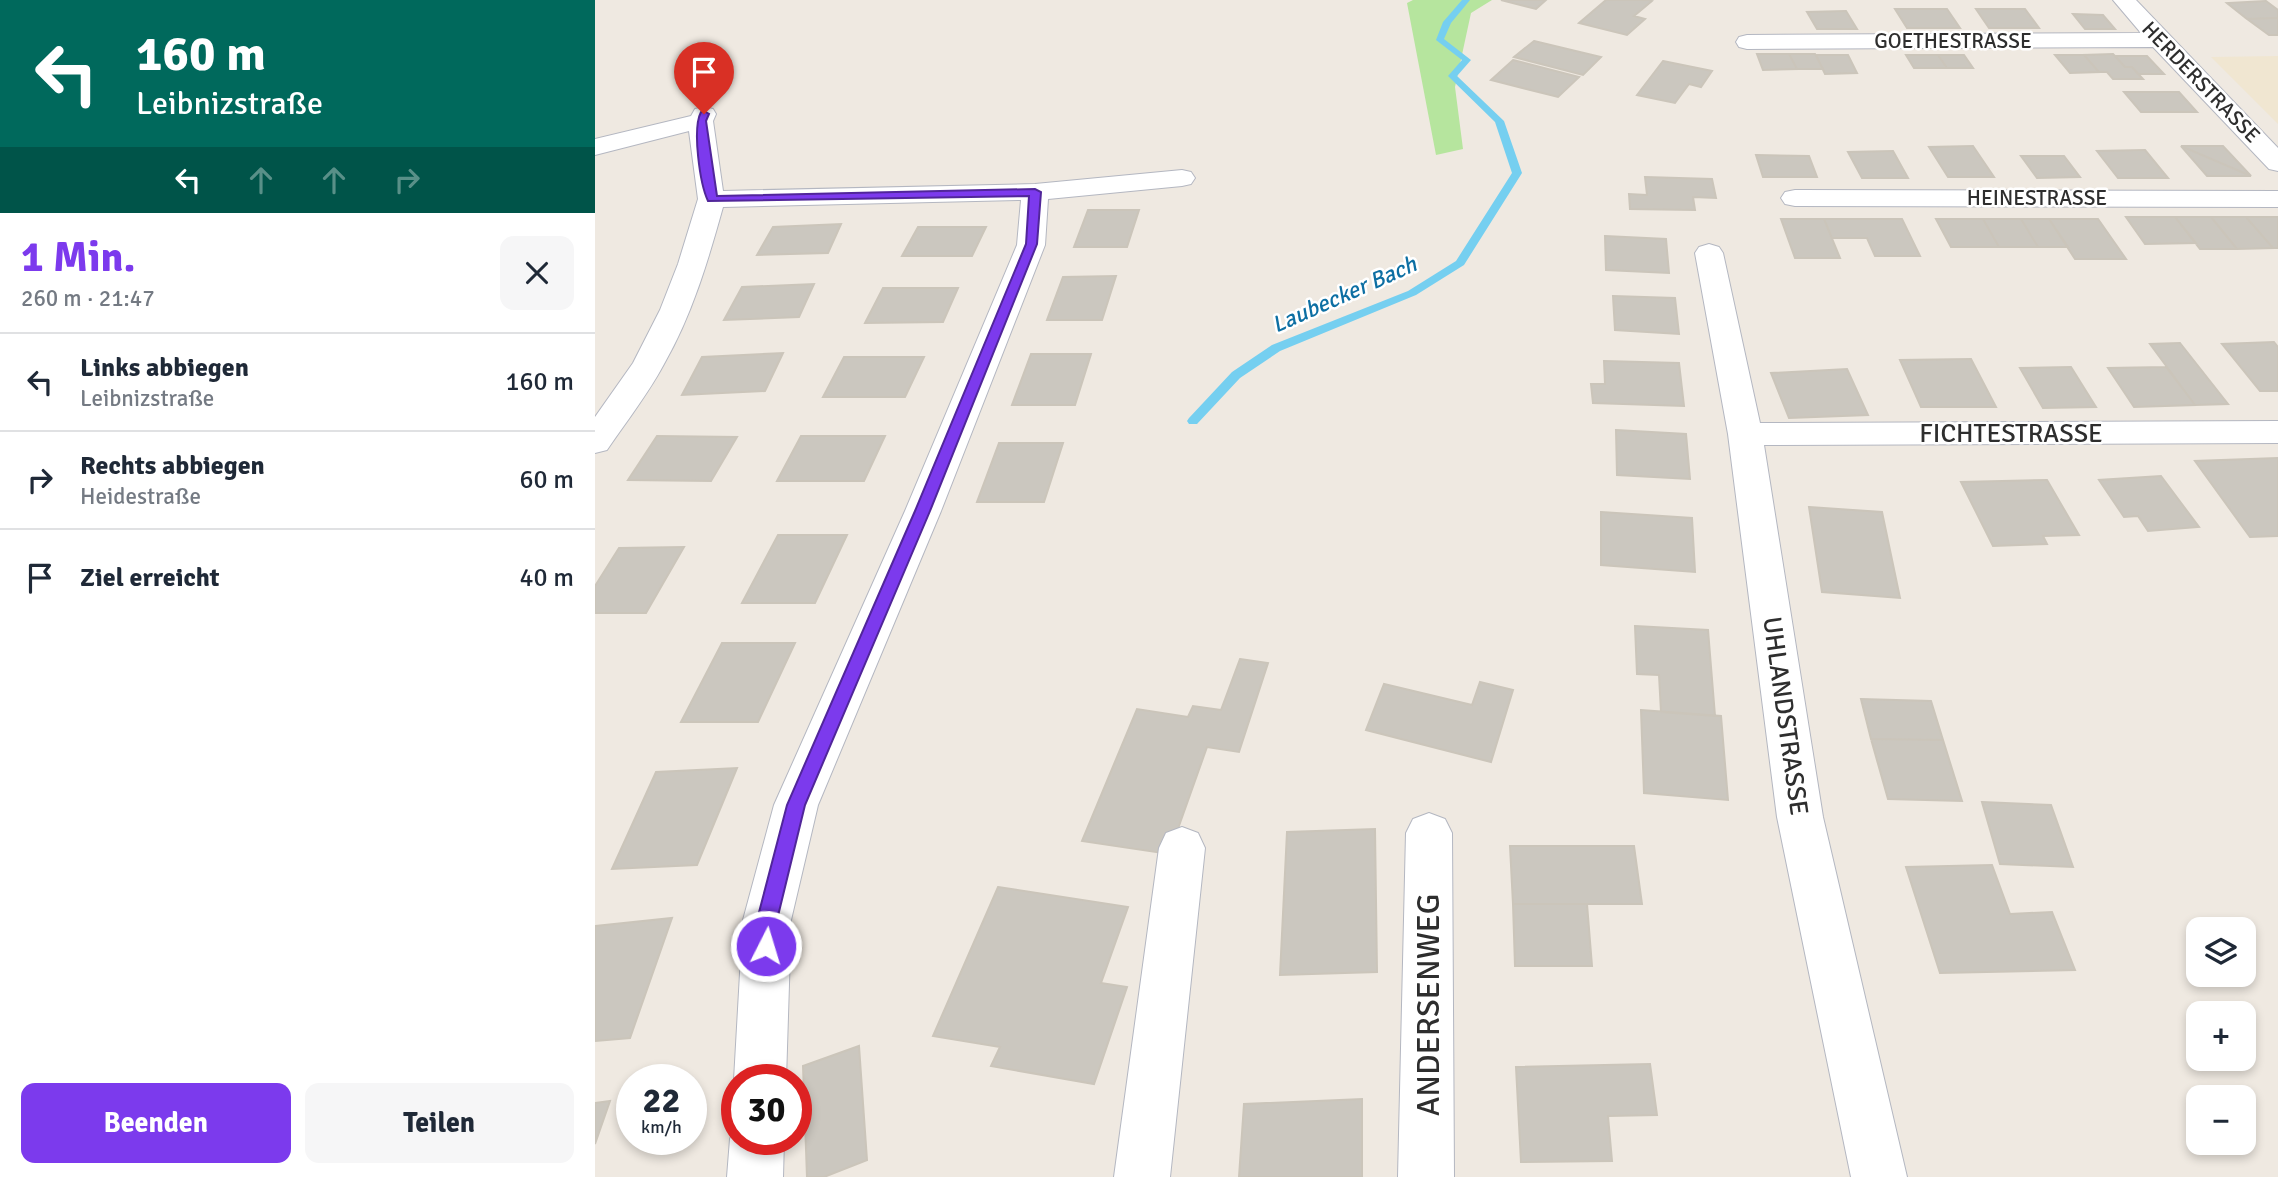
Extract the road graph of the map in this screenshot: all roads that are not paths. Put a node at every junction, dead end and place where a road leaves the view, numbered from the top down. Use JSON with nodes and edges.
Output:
{"nodes":[{"id":1,"x":2124,"y":0,"type":"edge"},
{"id":2,"x":2159,"y":40,"type":"junction"},
{"id":3,"x":1747,"y":42,"type":"dead end"},
{"id":4,"x":595,"y":147,"type":"edge"},
{"id":5,"x":2278,"y":163,"type":"edge"},
{"id":6,"x":1182,"y":178,"type":"dead end"},
{"id":7,"x":1035,"y":192,"type":"junction"},
{"id":8,"x":1795,"y":198,"type":"dead end"},
{"id":9,"x":712,"y":199,"type":"junction"},
{"id":10,"x":2278,"y":199,"type":"edge"},
{"id":11,"x":1709,"y":253,"type":"dead end"},
{"id":12,"x":2278,"y":432,"type":"edge"},
{"id":13,"x":1745,"y":434,"type":"junction"},
{"id":14,"x":595,"y":442,"type":"edge"},
{"id":15,"x":1429,"y":833,"type":"dead end"},
{"id":16,"x":1182,"y":848,"type":"dead end"},
{"id":17,"x":761,"y":1064,"type":"edge"},
{"id":18,"x":756,"y":1155,"type":"edge"},
{"id":19,"x":755,"y":1177,"type":"edge"},
{"id":20,"x":1142,"y":1177,"type":"edge"},
{"id":21,"x":1426,"y":1177,"type":"edge"},
{"id":22,"x":1879,"y":1177,"type":"edge"}],
"edges":[{"from":1,"to":2,"type":"street","name":"HERDERSTRASSE"},
{"from":2,"to":3,"type":"street","name":"GOETHESTRASSE"},
{"from":2,"to":5,"type":"street","name":"HERDERSTRASSE"},
{"from":4,"to":9,"type":"street"},
{"from":6,"to":7,"type":"street"},
{"from":7,"to":9,"type":"street"},
{"from":7,"to":17,"type":"street"},
{"from":8,"to":10,"type":"street","name":"HEINESTRASSE"},
{"from":9,"to":14,"type":"street"},
{"from":11,"to":13,"type":"street","name":"UHLANDSTRASSE"},
{"from":12,"to":13,"type":"street","name":"FICHTESTRASSE"},
{"from":13,"to":22,"type":"street","name":"UHLANDSTRASSE"},
{"from":15,"to":21,"type":"street","name":"ANDERSENWEG"},
{"from":16,"to":20,"type":"street"},
{"from":18,"to":19,"type":"street"}]}
